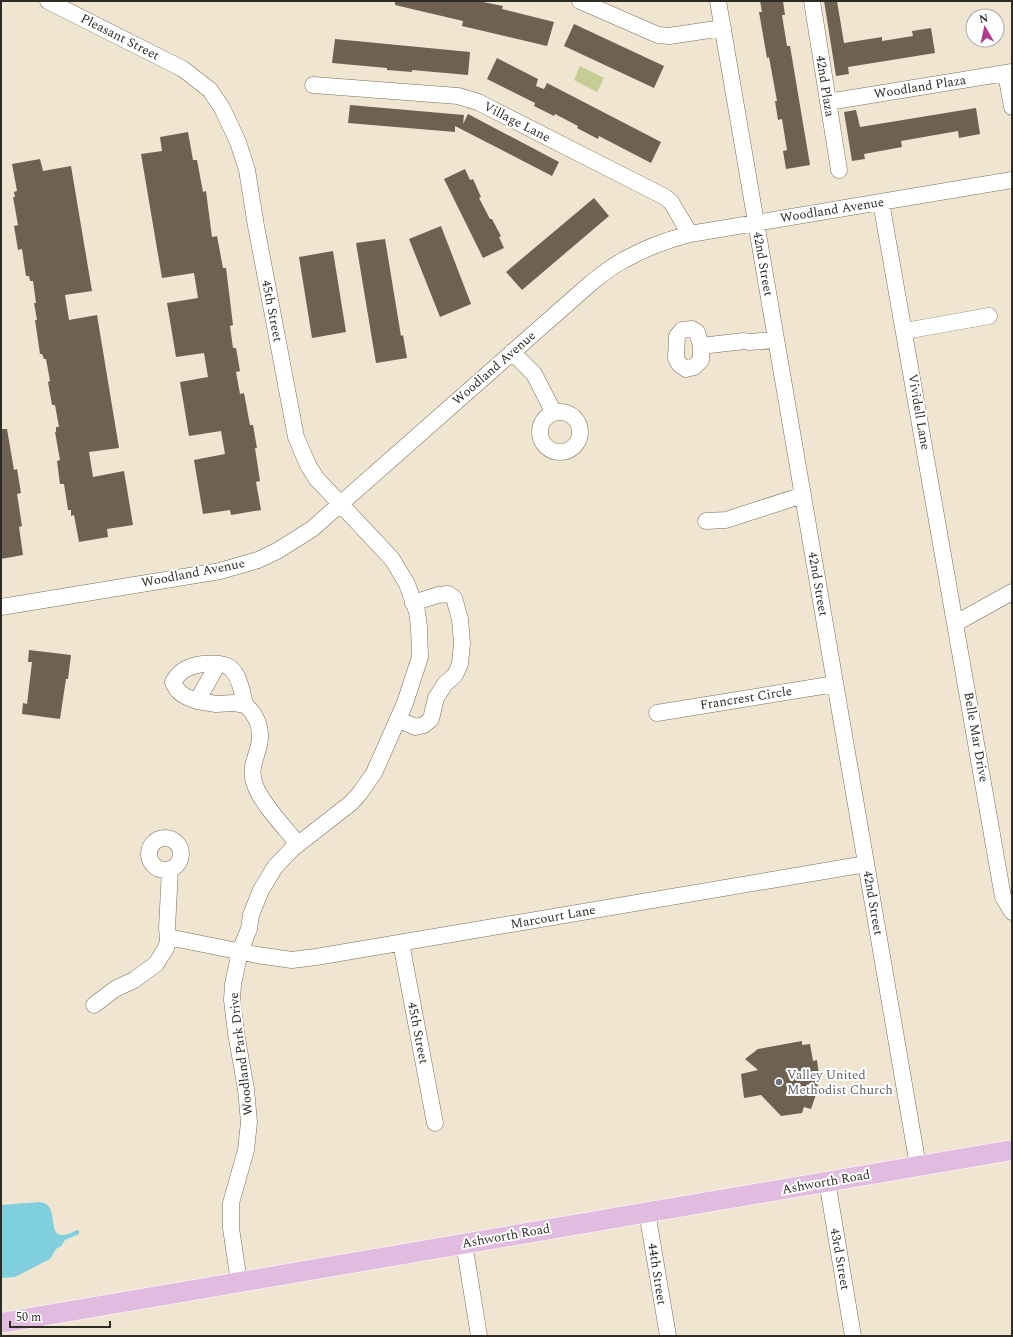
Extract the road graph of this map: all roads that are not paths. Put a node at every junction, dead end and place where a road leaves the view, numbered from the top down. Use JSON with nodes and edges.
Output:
{"nodes":[{"id":1,"x":48,"y":1,"type":"edge"},
{"id":2,"x":580,"y":1,"type":"edge"},
{"id":3,"x":718,"y":1,"type":"edge"},
{"id":4,"x":812,"y":1,"type":"edge"},
{"id":5,"x":723,"y":28,"type":"junction"},
{"id":6,"x":1009,"y":72,"type":"edge"},
{"id":7,"x":312,"y":85,"type":"dead end"},
{"id":8,"x":828,"y":102,"type":"junction"},
{"id":9,"x":1012,"y":107,"type":"edge"},
{"id":10,"x":222,"y":108,"type":"joint"},
{"id":11,"x":839,"y":170,"type":"dead end"},
{"id":12,"x":1012,"y":180,"type":"edge"},
{"id":13,"x":881,"y":202,"type":"junction"},
{"id":14,"x":756,"y":222,"type":"junction"},
{"id":15,"x":690,"y":234,"type":"junction"},
{"id":16,"x":989,"y":316,"type":"dead end"},
{"id":17,"x":905,"y":331,"type":"junction"},
{"id":18,"x":775,"y":333,"type":"junction"},
{"id":19,"x":701,"y":346,"type":"dead end"},
{"id":20,"x":512,"y":352,"type":"junction"},
{"id":21,"x":554,"y":413,"type":"dead end"},
{"id":22,"x":803,"y":495,"type":"junction"},
{"id":23,"x":340,"y":503,"type":"junction"},
{"id":24,"x":706,"y":521,"type":"dead end"},
{"id":25,"x":1012,"y":592,"type":"edge"},
{"id":26,"x":413,"y":602,"type":"junction"},
{"id":27,"x":1,"y":607,"type":"edge"},
{"id":28,"x":956,"y":623,"type":"junction"},
{"id":29,"x":218,"y":664,"type":"junction"},
{"id":30,"x":835,"y":684,"type":"junction"},
{"id":31,"x":197,"y":701,"type":"junction"},
{"id":32,"x":246,"y":705,"type":"junction"},
{"id":33,"x":657,"y":712,"type":"dead end"},
{"id":34,"x":398,"y":719,"type":"junction"},
{"id":35,"x":298,"y":844,"type":"junction"},
{"id":36,"x":866,"y":864,"type":"junction"},
{"id":37,"x":170,"y":869,"type":"dead end"},
{"id":38,"x":1012,"y":912,"type":"edge"},
{"id":39,"x":168,"y":936,"type":"junction"},
{"id":40,"x":401,"y":943,"type":"junction"},
{"id":41,"x":240,"y":951,"type":"junction"},
{"id":42,"x":94,"y":1005,"type":"dead end"},
{"id":43,"x":435,"y":1123,"type":"dead end"},
{"id":44,"x":1012,"y":1150,"type":"edge"},
{"id":45,"x":918,"y":1166,"type":"junction"},
{"id":46,"x":826,"y":1181,"type":"junction"},
{"id":47,"x":647,"y":1212,"type":"junction"},
{"id":48,"x":464,"y":1243,"type":"junction"},
{"id":49,"x":239,"y":1282,"type":"junction"},
{"id":50,"x":1,"y":1323,"type":"edge"},
{"id":51,"x":479,"y":1336,"type":"edge"},
{"id":52,"x":668,"y":1336,"type":"edge"},
{"id":53,"x":852,"y":1336,"type":"edge"}],
"edges":[{"from":1,"to":10,"type":"street","name":"Pleasant Street"},
{"from":2,"to":5,"type":"street"},
{"from":3,"to":5,"type":"street","name":"42nd Street"},
{"from":4,"to":8,"type":"street","name":"42nd Plaza"},
{"from":5,"to":14,"type":"street","name":"42nd Street"},
{"from":6,"to":8,"type":"street","name":"Woodland Plaza"},
{"from":6,"to":9,"type":"street"},
{"from":7,"to":15,"type":"street","name":"Village Lane"},
{"from":8,"to":11,"type":"street","name":"42nd Plaza"},
{"from":10,"to":23,"type":"street","name":"45th Street"},
{"from":12,"to":13,"type":"street","name":"Woodland Avenue"},
{"from":13,"to":14,"type":"street","name":"Woodland Avenue"},
{"from":13,"to":17,"type":"street","name":"Vividell Lane"},
{"from":14,"to":15,"type":"street","name":"Woodland Avenue"},
{"from":14,"to":18,"type":"street","name":"42nd Street"},
{"from":15,"to":20,"type":"street","name":"Woodland Avenue"},
{"from":16,"to":17,"type":"street"},
{"from":17,"to":28,"type":"street","name":"Vividell Lane"},
{"from":18,"to":19,"type":"street"},
{"from":18,"to":22,"type":"street","name":"42nd Street"},
{"from":20,"to":21,"type":"street"},
{"from":20,"to":23,"type":"street","name":"Woodland Avenue"},
{"from":22,"to":24,"type":"street"},
{"from":22,"to":30,"type":"street","name":"42nd Street"},
{"from":23,"to":26,"type":"street","name":"Woodland Park Drive"},
{"from":23,"to":27,"type":"street","name":"Woodland Avenue"},
{"from":25,"to":28,"type":"street"},
{"from":26,"to":34,"type":"street","name":"Woodland Park Drive"},
{"from":26,"to":34,"type":"street"},
{"from":28,"to":38,"type":"street","name":"Belle Mar Drive"},
{"from":29,"to":31,"type":"street"},
{"from":29,"to":31,"type":"street"},
{"from":29,"to":32,"type":"street"},
{"from":30,"to":33,"type":"street","name":"Francrest Circle"},
{"from":30,"to":36,"type":"street","name":"42nd Street"},
{"from":31,"to":32,"type":"street"},
{"from":32,"to":35,"type":"street"},
{"from":34,"to":35,"type":"street","name":"Woodland Park Drive"},
{"from":35,"to":41,"type":"street","name":"Woodland Park Drive"},
{"from":36,"to":40,"type":"street","name":"Marcourt Lane"},
{"from":36,"to":45,"type":"street","name":"42nd Street"},
{"from":37,"to":39,"type":"street"},
{"from":39,"to":41,"type":"street","name":"Marcourt Lane"},
{"from":39,"to":42,"type":"street"},
{"from":40,"to":41,"type":"street","name":"Marcourt Lane"},
{"from":40,"to":43,"type":"street","name":"45th Street"},
{"from":41,"to":49,"type":"street","name":"Woodland Park Drive"},
{"from":44,"to":45,"type":"main road","name":"Ashworth Road"},
{"from":45,"to":46,"type":"main road","name":"Ashworth Road"},
{"from":46,"to":47,"type":"main road","name":"Ashworth Road"},
{"from":46,"to":53,"type":"street","name":"43rd Street"},
{"from":47,"to":48,"type":"main road","name":"Ashworth Road"},
{"from":47,"to":52,"type":"street","name":"44th Street"},
{"from":48,"to":49,"type":"main road","name":"Ashworth Road"},
{"from":48,"to":51,"type":"street"},
{"from":49,"to":50,"type":"main road","name":"Ashworth Road"}]}
